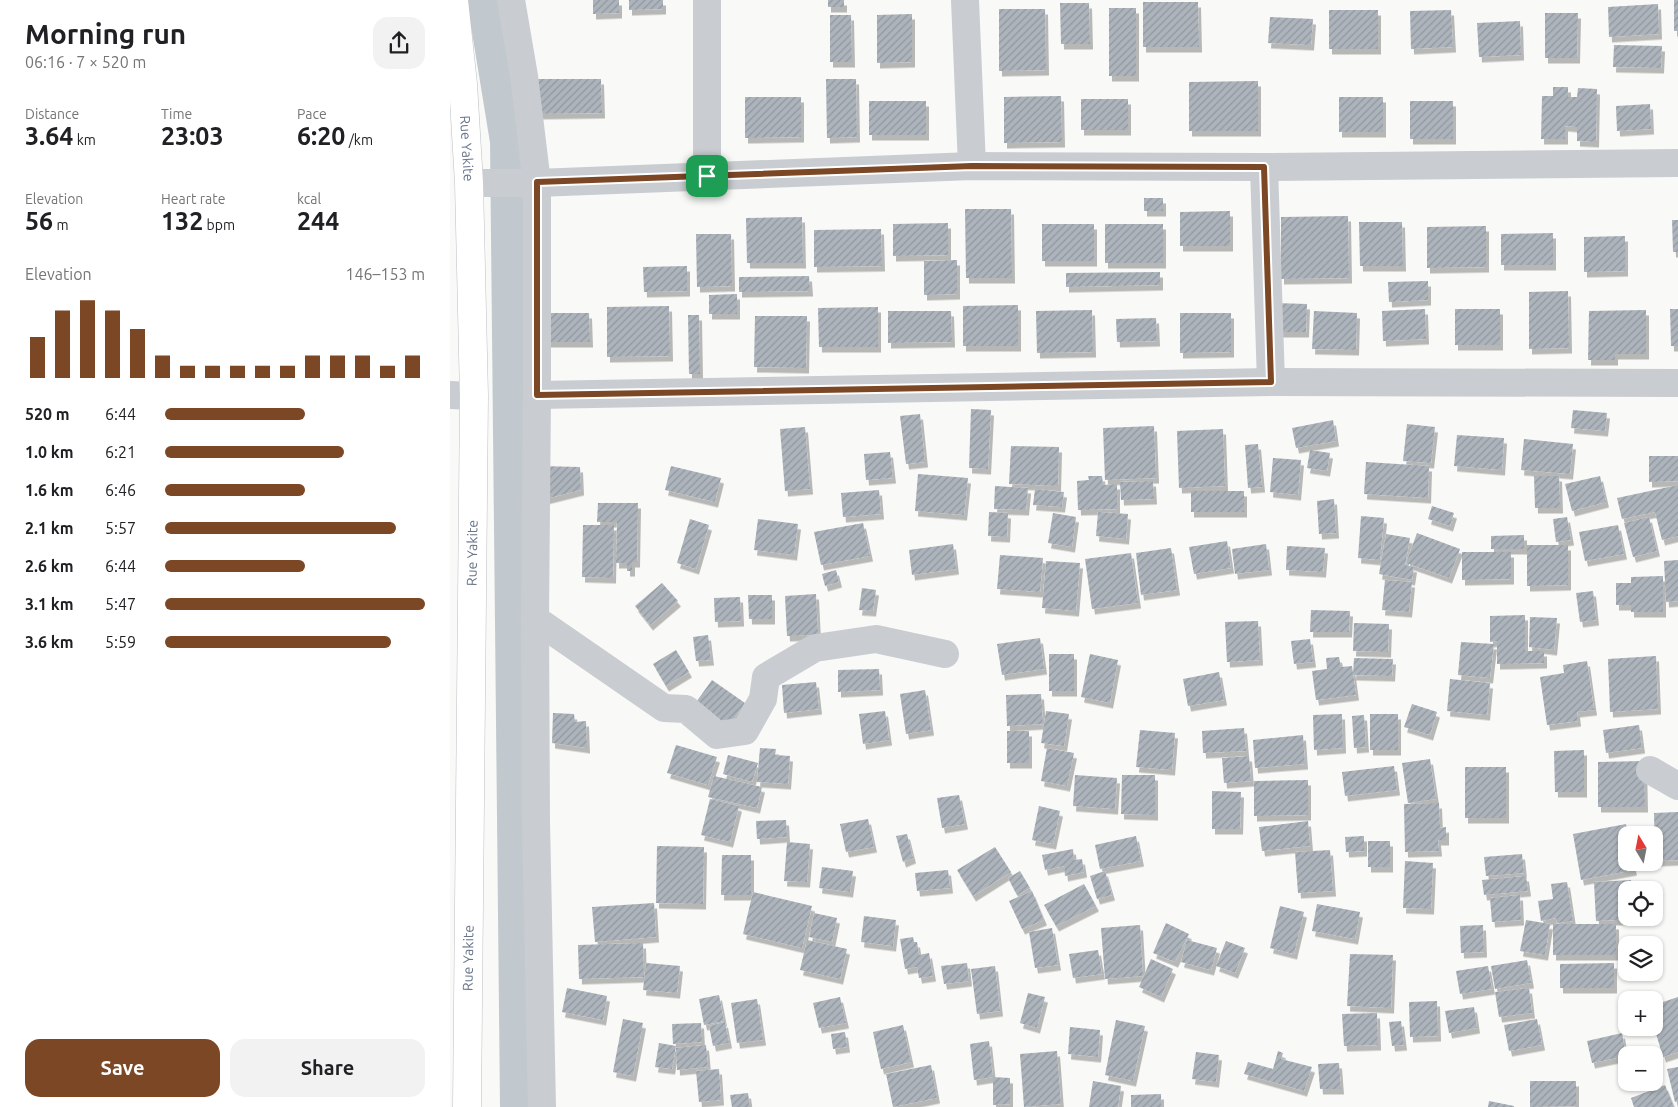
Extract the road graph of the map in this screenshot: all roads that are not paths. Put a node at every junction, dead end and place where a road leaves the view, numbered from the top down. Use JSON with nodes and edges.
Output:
{"nodes":[{"id":1,"x":454,"y":0,"type":"edge"},
{"id":2,"x":511,"y":0,"type":"edge"},
{"id":3,"x":707,"y":0,"type":"edge"},
{"id":4,"x":965,"y":0,"type":"edge"},
{"id":5,"x":1678,"y":163,"type":"edge"},
{"id":6,"x":972,"y":166,"type":"junction"},
{"id":7,"x":1264,"y":167,"type":"junction"},
{"id":8,"x":707,"y":176,"type":"junction"},
{"id":9,"x":506,"y":182,"type":"junction"},
{"id":10,"x":1271,"y":382,"type":"junction"},
{"id":11,"x":1678,"y":383,"type":"edge"},
{"id":12,"x":462,"y":395,"type":"edge"},
{"id":13,"x":537,"y":395,"type":"junction"},
{"id":14,"x":535,"y":619,"type":"junction"},
{"id":15,"x":945,"y":654,"type":"dead end"},
{"id":16,"x":1650,"y":770,"type":"dead end"},
{"id":17,"x":1678,"y":786,"type":"edge"},
{"id":18,"x":467,"y":1107,"type":"edge"},
{"id":19,"x":542,"y":1107,"type":"edge"}],
"edges":[{"from":1,"to":9,"type":"main road","name":"Rue Yakite"},
{"from":2,"to":9,"type":"street"},
{"from":3,"to":8,"type":"street"},
{"from":4,"to":6,"type":"street"},
{"from":5,"to":7,"type":"street"},
{"from":6,"to":7,"type":"street"},
{"from":6,"to":8,"type":"street"},
{"from":7,"to":10,"type":"street"},
{"from":8,"to":9,"type":"street"},
{"from":9,"to":12,"type":"main road","name":"Rue Yakite"},
{"from":9,"to":13,"type":"street"},
{"from":10,"to":11,"type":"street"},
{"from":10,"to":13,"type":"street"},
{"from":12,"to":18,"type":"main road","name":"Rue Yakite"},
{"from":13,"to":14,"type":"street"},
{"from":14,"to":15,"type":"street"},
{"from":14,"to":19,"type":"street"},
{"from":16,"to":17,"type":"street"}]}
